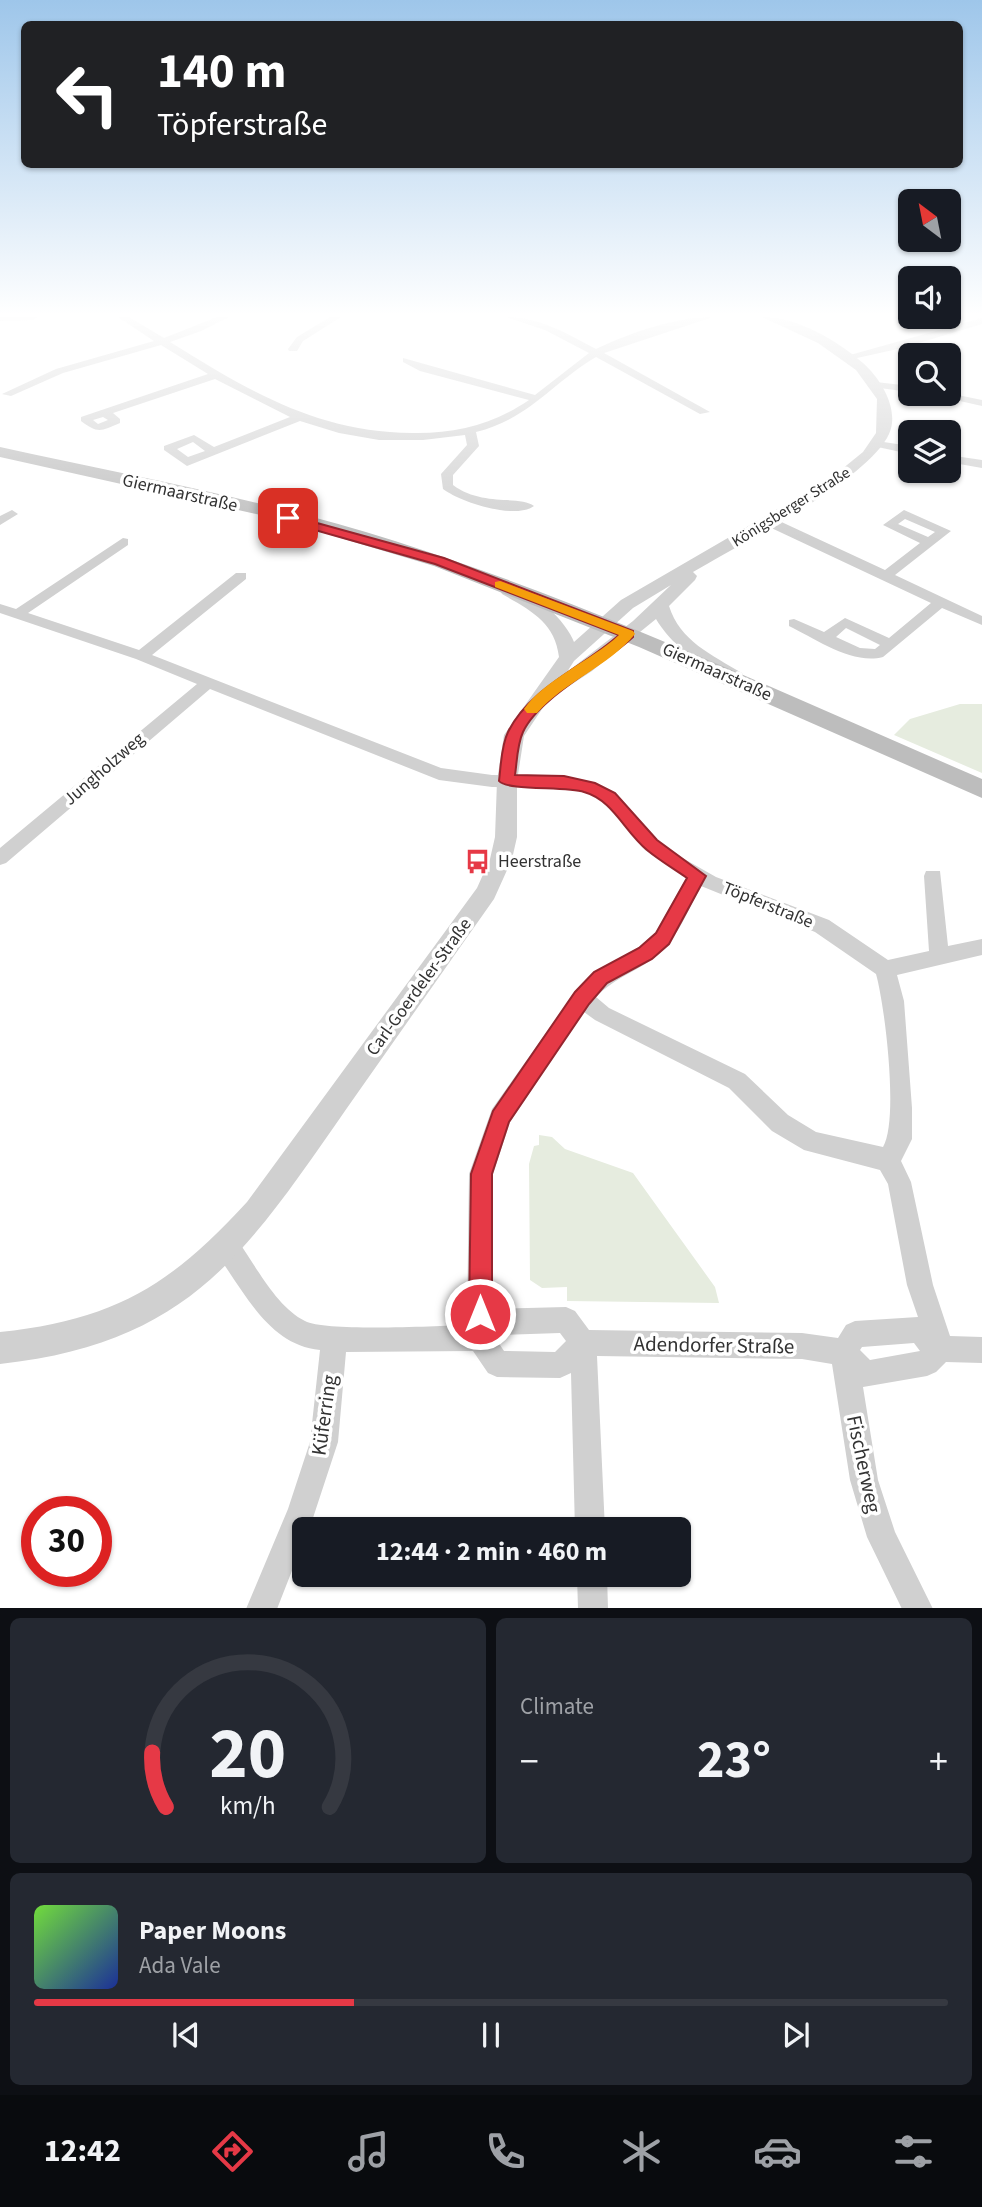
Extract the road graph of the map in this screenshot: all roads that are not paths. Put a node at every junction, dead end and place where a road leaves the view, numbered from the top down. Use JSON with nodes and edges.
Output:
{"nodes":[{"id":1,"x":11,"y":392,"type":"edge"},
{"id":2,"x":164,"y":392,"type":"edge"},
{"id":3,"x":243,"y":392,"type":"edge"},
{"id":4,"x":511,"y":392,"type":"edge"},
{"id":5,"x":546,"y":392,"type":"edge"},
{"id":6,"x":668,"y":392,"type":"edge"},
{"id":7,"x":878,"y":392,"type":"edge"},
{"id":8,"x":7,"y":394,"type":"dead end"},
{"id":9,"x":961,"y":398,"type":"edge"},
{"id":10,"x":537,"y":399,"type":"junction"},
{"id":11,"x":982,"y":402,"type":"edge"},
{"id":12,"x":104,"y":412,"type":"dead end"},
{"id":13,"x":704,"y":412,"type":"dead end"},
{"id":14,"x":297,"y":418,"type":"junction"},
{"id":15,"x":470,"y":431,"type":"junction"},
{"id":16,"x":877,"y":444,"type":"junction"},
{"id":17,"x":898,"y":448,"type":"edge"},
{"id":18,"x":0,"y":452,"type":"edge"},
{"id":19,"x":214,"y":452,"type":"dead end"},
{"id":20,"x":961,"y":460,"type":"edge"},
{"id":21,"x":982,"y":464,"type":"edge"},
{"id":22,"x":528,"y":506,"type":"dead end"},
{"id":23,"x":12,"y":513,"type":"dead end"},
{"id":24,"x":0,"y":521,"type":"edge"},
{"id":25,"x":770,"y":522,"type":"junction"},
{"id":26,"x":123,"y":542,"type":"dead end"},
{"id":27,"x":929,"y":542,"type":"dead end"},
{"id":28,"x":699,"y":564,"type":"junction"},
{"id":29,"x":241,"y":576,"type":"dead end"},
{"id":30,"x":886,"y":576,"type":"junction"},
{"id":31,"x":501,"y":585,"type":"junction"},
{"id":32,"x":941,"y":602,"type":"junction"},
{"id":33,"x":661,"y":606,"type":"junction"},
{"id":34,"x":0,"y":608,"type":"edge"},
{"id":35,"x":17,"y":614,"type":"junction"},
{"id":36,"x":982,"y":621,"type":"edge"},
{"id":37,"x":794,"y":622,"type":"dead end"},
{"id":38,"x":603,"y":623,"type":"junction"},
{"id":39,"x":628,"y":634,"type":"junction"},
{"id":40,"x":826,"y":638,"type":"junction"},
{"id":41,"x":890,"y":644,"type":"junction"},
{"id":42,"x":141,"y":656,"type":"junction"},
{"id":43,"x":568,"y":657,"type":"junction"},
{"id":44,"x":210,"y":683,"type":"junction"},
{"id":45,"x":750,"y":686,"type":"junction"},
{"id":46,"x":540,"y":700,"type":"junction"},
{"id":47,"x":507,"y":781,"type":"junction"},
{"id":48,"x":982,"y":789,"type":"edge"},
{"id":49,"x":0,"y":858,"type":"edge"},
{"id":50,"x":697,"y":876,"type":"junction"},
{"id":51,"x":933,"y":876,"type":"dead end"},
{"id":52,"x":982,"y":947,"type":"edge"},
{"id":53,"x":939,"y":957,"type":"junction"},
{"id":54,"x":885,"y":969,"type":"junction"},
{"id":55,"x":582,"y":998,"type":"junction"},
{"id":56,"x":888,"y":1160,"type":"junction"},
{"id":57,"x":228,"y":1247,"type":"junction"},
{"id":58,"x":334,"y":1338,"type":"junction"},
{"id":59,"x":480,"y":1338,"type":"junction"},
{"id":60,"x":583,"y":1343,"type":"junction"},
{"id":61,"x":0,"y":1348,"type":"edge"},
{"id":62,"x":941,"y":1349,"type":"junction"},
{"id":63,"x":982,"y":1350,"type":"edge"},
{"id":64,"x":844,"y":1352,"type":"junction"},
{"id":65,"x":590,"y":1517,"type":"edge"},
{"id":66,"x":592,"y":1587,"type":"edge"},
{"id":67,"x":261,"y":1608,"type":"edge"},
{"id":68,"x":593,"y":1608,"type":"edge"},
{"id":69,"x":918,"y":1608,"type":"edge"}],
"edges":[{"from":1,"to":8,"type":"street"},
{"from":2,"to":12,"type":"street"},
{"from":3,"to":14,"type":"street"},
{"from":4,"to":10,"type":"street"},
{"from":5,"to":10,"type":"street"},
{"from":6,"to":13,"type":"street"},
{"from":7,"to":16,"type":"street"},
{"from":9,"to":11,"type":"street"},
{"from":10,"to":15,"type":"street"},
{"from":14,"to":15,"type":"street"},
{"from":14,"to":19,"type":"street"},
{"from":15,"to":22,"type":"street"},
{"from":16,"to":17,"type":"street"},
{"from":16,"to":25,"type":"street","name":"Königsberger Straße"},
{"from":18,"to":31,"type":"main road","name":"Giermaarstraße"},
{"from":20,"to":21,"type":"street"},
{"from":23,"to":24,"type":"street"},
{"from":25,"to":28,"type":"street","name":"Königsberger Straße"},
{"from":25,"to":30,"type":"street"},
{"from":26,"to":35,"type":"street"},
{"from":27,"to":30,"type":"street"},
{"from":28,"to":33,"type":"street","name":"Königsberger Straße"},
{"from":28,"to":38,"type":"street","name":"Königsberger Straße"},
{"from":29,"to":42,"type":"street"},
{"from":30,"to":32,"type":"street"},
{"from":31,"to":38,"type":"main road","name":"Giermaarstraße"},
{"from":31,"to":43,"type":"street"},
{"from":32,"to":36,"type":"street"},
{"from":32,"to":41,"type":"street"},
{"from":33,"to":39,"type":"street","name":"Königsberger Straße"},
{"from":33,"to":45,"type":"street"},
{"from":34,"to":35,"type":"street"},
{"from":35,"to":42,"type":"street"},
{"from":37,"to":40,"type":"street"},
{"from":38,"to":39,"type":"main road","name":"Giermaarstraße"},
{"from":38,"to":43,"type":"street","name":"Carl-Goerdeler-Straße"},
{"from":39,"to":45,"type":"main road","name":"Giermaarstraße"},
{"from":39,"to":46,"type":"street","name":"Carl-Goerdeler-Straße"},
{"from":40,"to":41,"type":"street"},
{"from":40,"to":41,"type":"street"},
{"from":42,"to":44,"type":"street"},
{"from":43,"to":46,"type":"street","name":"Carl-Goerdeler-Straße"},
{"from":44,"to":47,"type":"street"},
{"from":44,"to":49,"type":"street","name":"Jungholzweg"},
{"from":45,"to":48,"type":"main road","name":"Giermaarstraße"},
{"from":46,"to":47,"type":"street","name":"Carl-Goerdeler-Straße"},
{"from":47,"to":50,"type":"street","name":"Töpferstraße"},
{"from":47,"to":57,"type":"street","name":"Carl-Goerdeler-Straße"},
{"from":50,"to":54,"type":"street","name":"Töpferstraße"},
{"from":50,"to":55,"type":"street"},
{"from":51,"to":53,"type":"street"},
{"from":52,"to":53,"type":"street"},
{"from":53,"to":54,"type":"street"},
{"from":54,"to":56,"type":"street"},
{"from":55,"to":56,"type":"street"},
{"from":55,"to":59,"type":"street"},
{"from":56,"to":62,"type":"street"},
{"from":57,"to":58,"type":"street"},
{"from":57,"to":61,"type":"street"},
{"from":58,"to":59,"type":"street"},
{"from":58,"to":67,"type":"street","name":"Küferring"},
{"from":59,"to":60,"type":"street"},
{"from":59,"to":60,"type":"street"},
{"from":60,"to":64,"type":"street","name":"Adendorfer Straße"},
{"from":60,"to":65,"type":"street"},
{"from":62,"to":63,"type":"street"},
{"from":62,"to":64,"type":"street"},
{"from":62,"to":64,"type":"street"},
{"from":64,"to":69,"type":"street","name":"Fischerweg"},
{"from":66,"to":68,"type":"street"}]}
